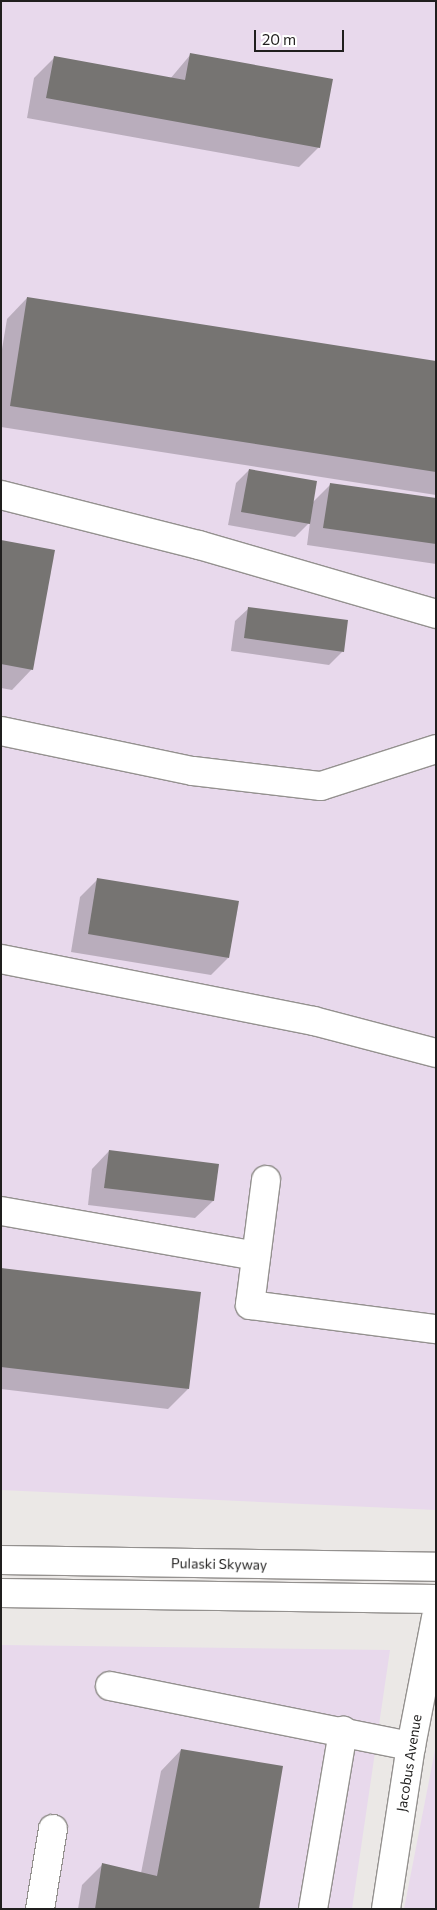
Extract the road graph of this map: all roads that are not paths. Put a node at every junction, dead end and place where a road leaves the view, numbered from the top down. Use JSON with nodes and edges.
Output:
{"nodes":[{"id":1,"x":1,"y":495,"type":"edge"},
{"id":2,"x":436,"y":614,"type":"edge"},
{"id":3,"x":1,"y":731,"type":"edge"},
{"id":4,"x":436,"y":749,"type":"edge"},
{"id":5,"x":1,"y":959,"type":"edge"},
{"id":6,"x":436,"y":1053,"type":"edge"},
{"id":7,"x":266,"y":1180,"type":"dead end"},
{"id":8,"x":1,"y":1211,"type":"edge"},
{"id":9,"x":256,"y":1256,"type":"junction"},
{"id":10,"x":436,"y":1329,"type":"edge"},
{"id":11,"x":1,"y":1560,"type":"edge"},
{"id":12,"x":436,"y":1568,"type":"edge"},
{"id":13,"x":1,"y":1593,"type":"edge"},
{"id":14,"x":436,"y":1600,"type":"edge"},
{"id":15,"x":436,"y":1617,"type":"edge"},
{"id":16,"x":110,"y":1686,"type":"dead end"},
{"id":17,"x":343,"y":1731,"type":"junction"},
{"id":18,"x":411,"y":1746,"type":"junction"},
{"id":19,"x":53,"y":1829,"type":"dead end"},
{"id":20,"x":40,"y":1909,"type":"edge"},
{"id":21,"x":313,"y":1909,"type":"edge"},
{"id":22,"x":386,"y":1909,"type":"edge"}],
"edges":[{"from":1,"to":2,"type":"main road"},
{"from":3,"to":4,"type":"main road"},
{"from":5,"to":6,"type":"main road"},
{"from":7,"to":9,"type":"main road"},
{"from":8,"to":9,"type":"main road"},
{"from":9,"to":10,"type":"main road"},
{"from":11,"to":12,"type":"main road","name":"Pulaski Skyway"},
{"from":13,"to":14,"type":"main road"},
{"from":15,"to":18,"type":"main road","name":"Jacobus Avenue"},
{"from":16,"to":17,"type":"main road"},
{"from":17,"to":18,"type":"main road"},
{"from":17,"to":21,"type":"main road"},
{"from":18,"to":22,"type":"main road","name":"Jacobus Avenue"},
{"from":19,"to":20,"type":"main road"}]}
